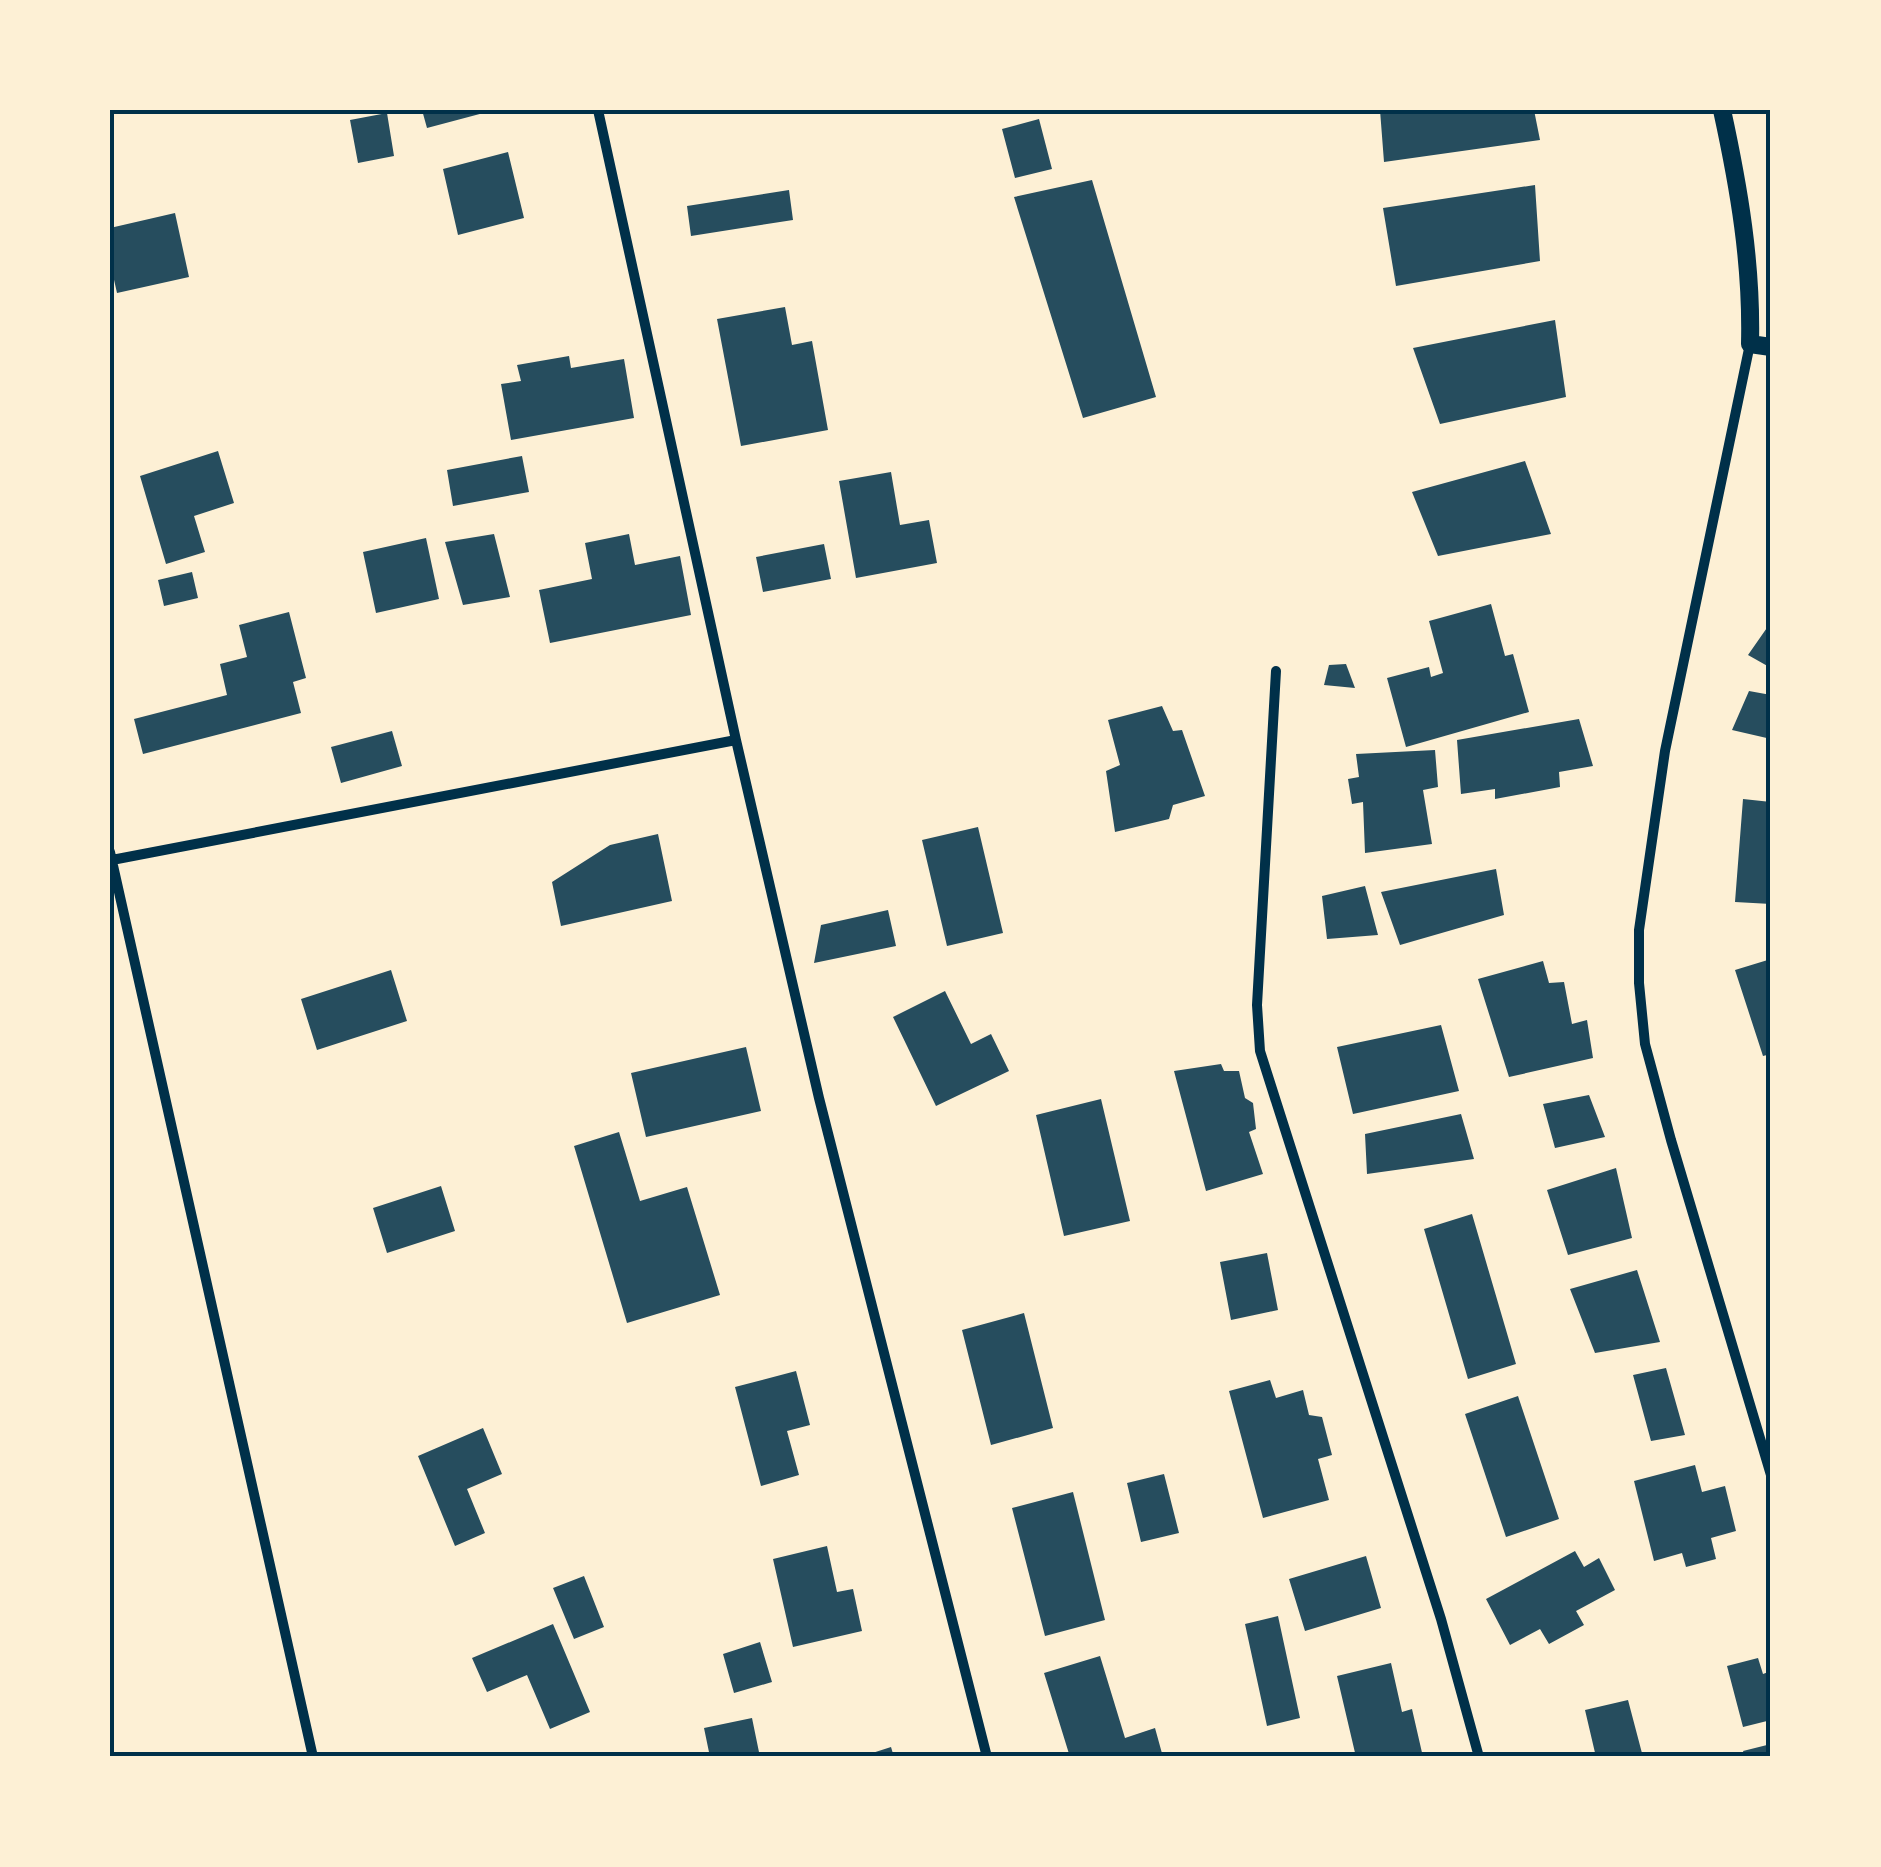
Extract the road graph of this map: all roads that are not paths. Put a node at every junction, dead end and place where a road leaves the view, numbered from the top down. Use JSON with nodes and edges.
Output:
{"nodes":[{"id":1,"x":598,"y":110,"type":"edge"},
{"id":2,"x":1722,"y":110,"type":"edge"},
{"id":3,"x":1750,"y":344,"type":"junction"},
{"id":4,"x":1771,"y":347,"type":"edge"},
{"id":5,"x":1276,"y":671,"type":"dead end"},
{"id":6,"x":736,"y":740,"type":"junction"},
{"id":7,"x":111,"y":856,"type":"edge"},
{"id":8,"x":1771,"y":1475,"type":"edge"},
{"id":9,"x":313,"y":1757,"type":"edge"},
{"id":10,"x":987,"y":1757,"type":"edge"},
{"id":11,"x":1479,"y":1757,"type":"edge"}],
"edges":[{"from":1,"to":6,"type":"street"},
{"from":2,"to":3,"type":"street"},
{"from":3,"to":4,"type":"street"},
{"from":3,"to":8,"type":"street"},
{"from":5,"to":11,"type":"street"},
{"from":6,"to":7,"type":"street"},
{"from":6,"to":10,"type":"street"},
{"from":7,"to":9,"type":"street"}]}
